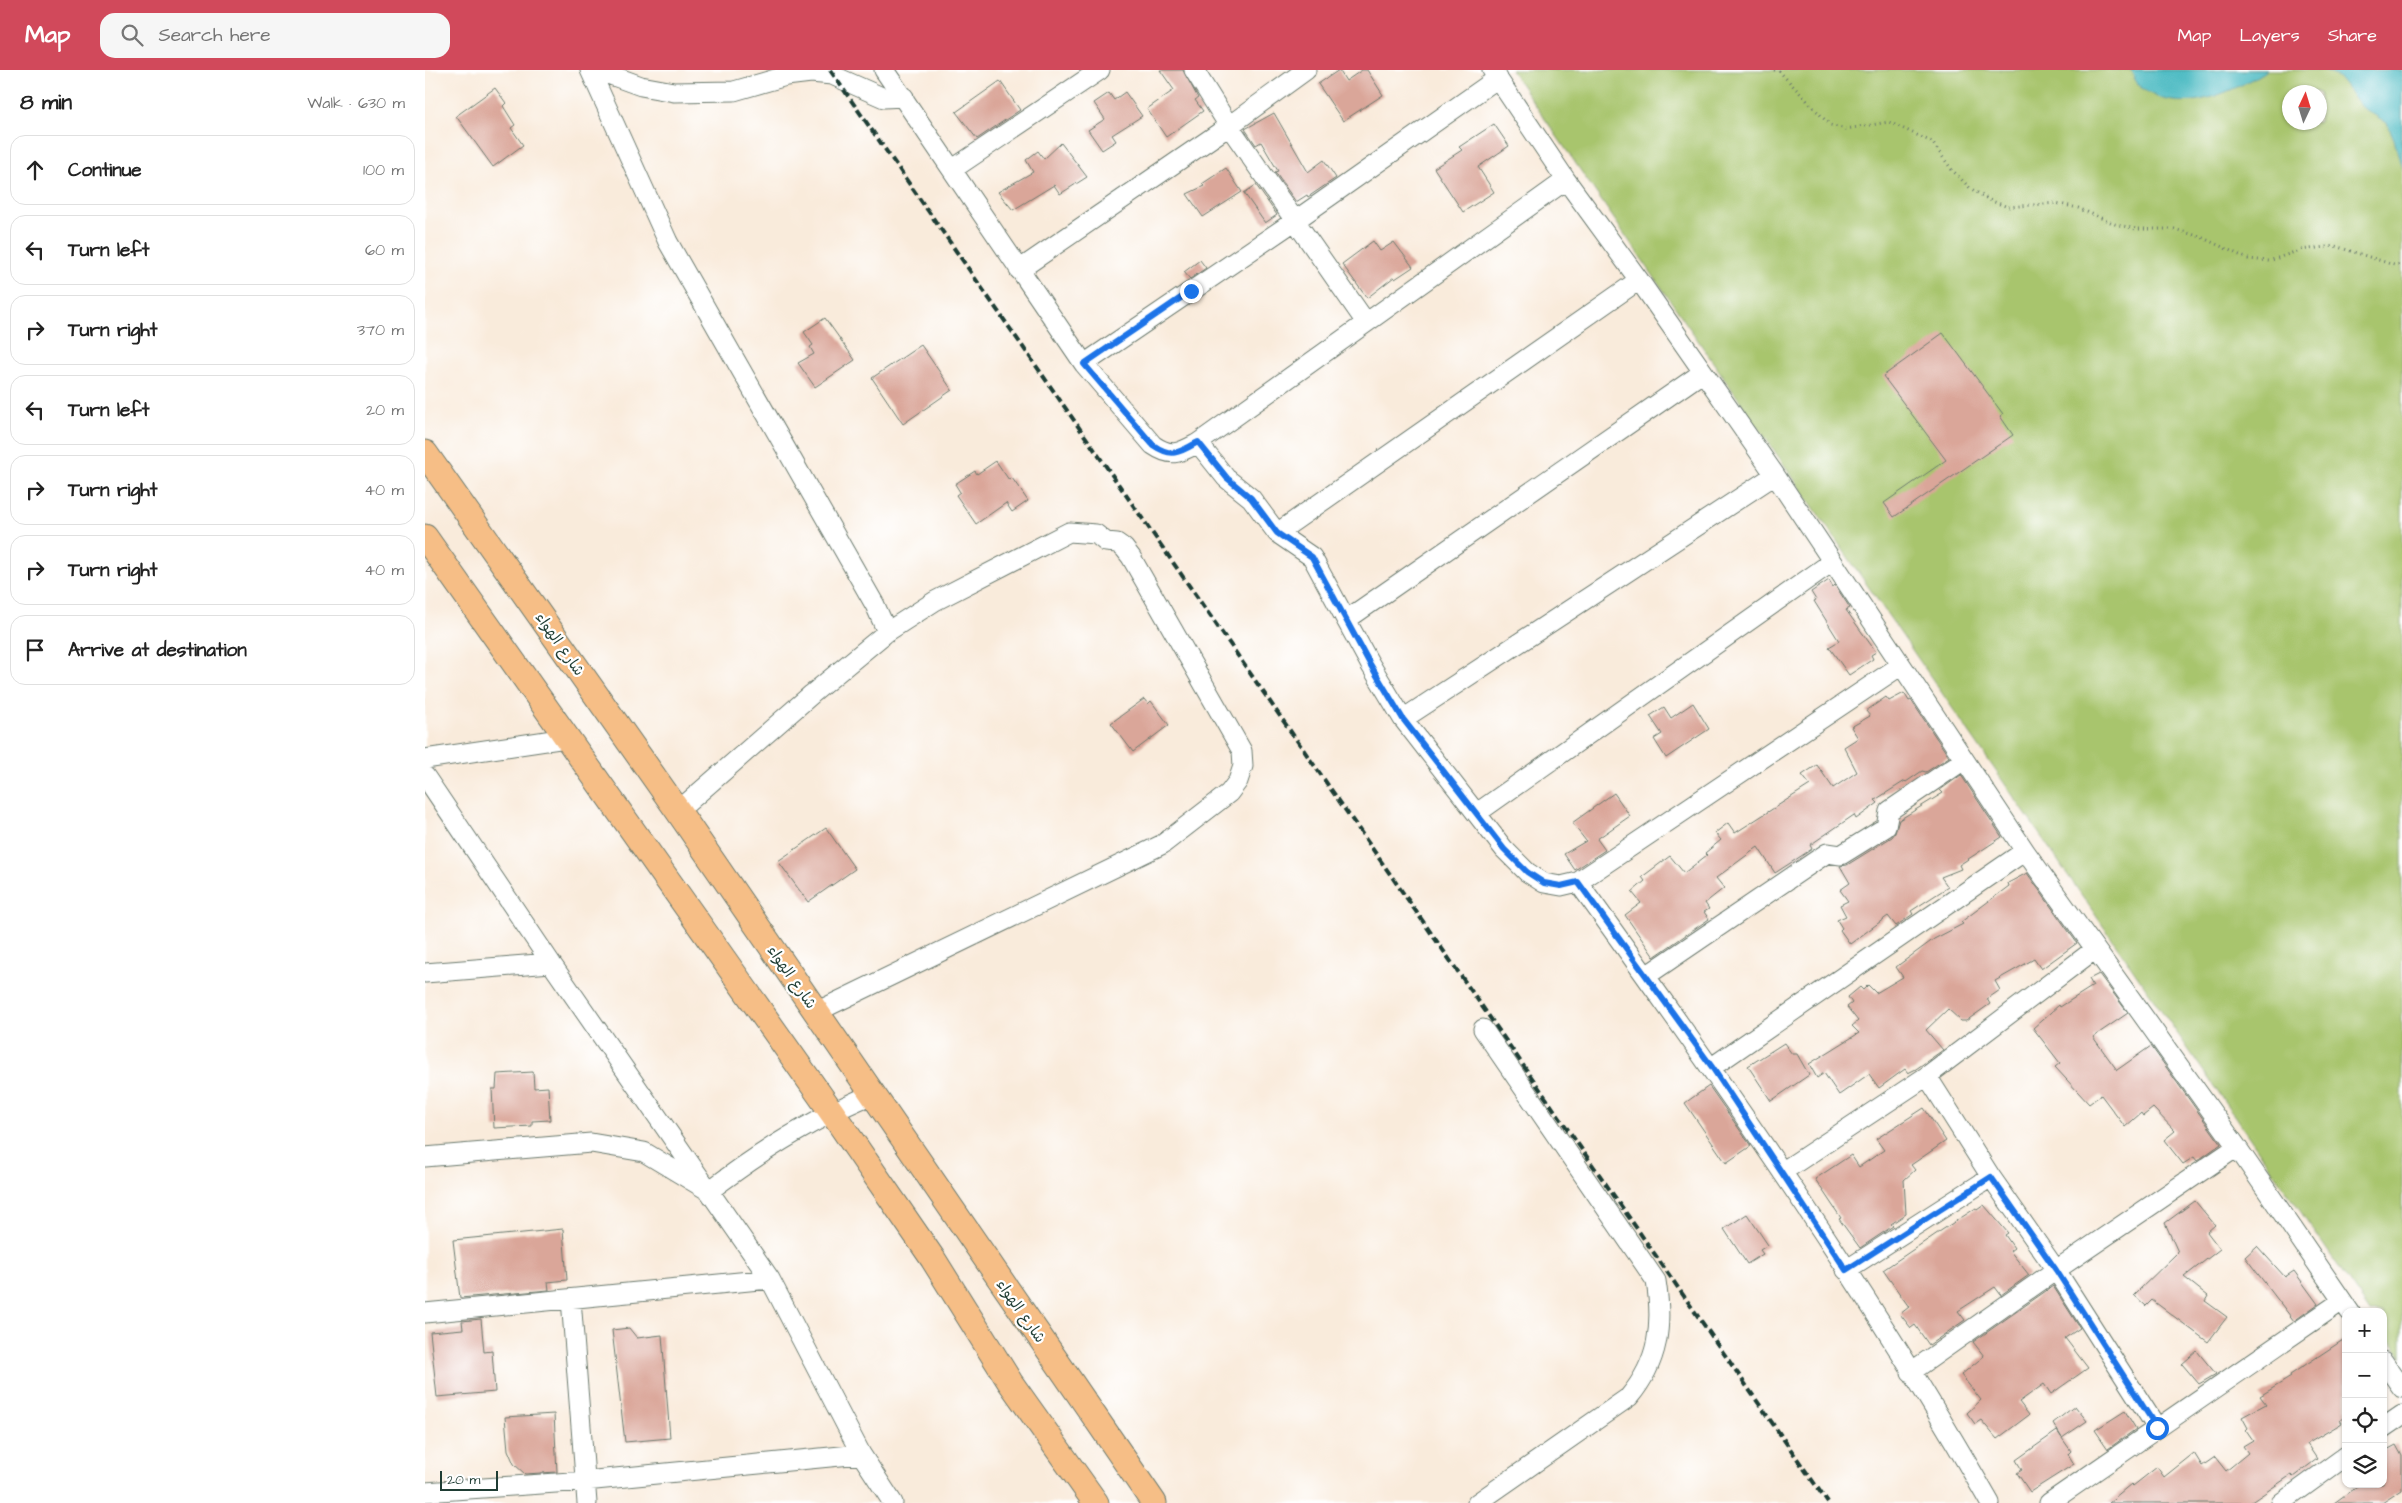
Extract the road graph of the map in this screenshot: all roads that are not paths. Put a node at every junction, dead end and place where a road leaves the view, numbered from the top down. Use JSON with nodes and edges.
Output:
{"nodes":[{"id":1,"x":590,"y":70,"type":"edge"},
{"id":2,"x":597,"y":70,"type":"edge"},
{"id":3,"x":1100,"y":70,"type":"edge"},
{"id":4,"x":1194,"y":70,"type":"edge"},
{"id":5,"x":1306,"y":70,"type":"edge"},
{"id":6,"x":890,"y":72,"type":"edge"},
{"id":7,"x":1495,"y":74,"type":"edge"},
{"id":8,"x":903,"y":97,"type":"junction"},
{"id":9,"x":1229,"y":126,"type":"junction"},
{"id":10,"x":953,"y":169,"type":"junction"},
{"id":11,"x":1565,"y":180,"type":"junction"},
{"id":12,"x":1296,"y":220,"type":"junction"},
{"id":13,"x":1019,"y":270,"type":"junction"},
{"id":14,"x":1639,"y":280,"type":"junction"},
{"id":15,"x":1365,"y":321,"type":"junction"},
{"id":16,"x":1084,"y":364,"type":"junction"},
{"id":17,"x":1702,"y":373,"type":"junction"},
{"id":18,"x":1198,"y":442,"type":"junction"},
{"id":19,"x":425,"y":454,"type":"edge"},
{"id":20,"x":1775,"y":475,"type":"junction"},
{"id":21,"x":1277,"y":533,"type":"junction"},
{"id":22,"x":425,"y":537,"type":"edge"},
{"id":23,"x":1832,"y":562,"type":"junction"},
{"id":24,"x":1346,"y":620,"type":"junction"},
{"id":25,"x":887,"y":632,"type":"junction"},
{"id":26,"x":1900,"y":666,"type":"junction"},
{"id":27,"x":1403,"y":719,"type":"junction"},
{"id":28,"x":566,"y":738,"type":"junction"},
{"id":29,"x":425,"y":759,"type":"edge"},
{"id":30,"x":1963,"y":760,"type":"junction"},
{"id":31,"x":425,"y":776,"type":"edge"},
{"id":32,"x":678,"y":812,"type":"junction"},
{"id":33,"x":1477,"y":813,"type":"junction"},
{"id":34,"x":2025,"y":851,"type":"junction"},
{"id":35,"x":1578,"y":882,"type":"junction"},
{"id":36,"x":2094,"y":950,"type":"junction"},
{"id":37,"x":551,"y":963,"type":"junction"},
{"id":38,"x":425,"y":974,"type":"edge"},
{"id":39,"x":1645,"y":976,"type":"junction"},
{"id":40,"x":816,"y":1012,"type":"junction"},
{"id":41,"x":1483,"y":1029,"type":"dead end"},
{"id":42,"x":1712,"y":1067,"type":"junction"},
{"id":43,"x":1927,"y":1076,"type":"junction"},
{"id":44,"x":873,"y":1094,"type":"junction"},
{"id":45,"x":831,"y":1111,"type":"junction"},
{"id":46,"x":2237,"y":1148,"type":"junction"},
{"id":47,"x":425,"y":1157,"type":"edge"},
{"id":48,"x":1782,"y":1172,"type":"junction"},
{"id":49,"x":1991,"y":1177,"type":"junction"},
{"id":50,"x":709,"y":1190,"type":"junction"},
{"id":51,"x":1846,"y":1270,"type":"junction"},
{"id":52,"x":2056,"y":1270,"type":"junction"},
{"id":53,"x":770,"y":1279,"type":"junction"},
{"id":54,"x":571,"y":1299,"type":"junction"},
{"id":55,"x":2346,"y":1306,"type":"edge"},
{"id":56,"x":425,"y":1313,"type":"edge"},
{"id":57,"x":2387,"y":1367,"type":"edge"},
{"id":58,"x":1911,"y":1372,"type":"junction"},
{"id":59,"x":2402,"y":1388,"type":"edge"},
{"id":60,"x":2402,"y":1415,"type":"edge"},
{"id":61,"x":2387,"y":1425,"type":"edge"},
{"id":62,"x":2157,"y":1428,"type":"junction"},
{"id":63,"x":861,"y":1454,"type":"junction"},
{"id":64,"x":2342,"y":1459,"type":"edge"},
{"id":65,"x":585,"y":1480,"type":"junction"},
{"id":66,"x":425,"y":1492,"type":"edge"},
{"id":67,"x":587,"y":1503,"type":"edge"},
{"id":68,"x":893,"y":1503,"type":"edge"},
{"id":69,"x":1096,"y":1503,"type":"edge"},
{"id":70,"x":1154,"y":1503,"type":"edge"},
{"id":71,"x":1477,"y":1503,"type":"edge"},
{"id":72,"x":1990,"y":1503,"type":"edge"},
{"id":73,"x":2049,"y":1503,"type":"edge"},
{"id":74,"x":2281,"y":1503,"type":"edge"}],
"edges":[{"from":1,"to":25,"type":"street"},
{"from":2,"to":8,"type":"street"},
{"from":3,"to":10,"type":"street"},
{"from":4,"to":9,"type":"street"},
{"from":5,"to":9,"type":"street"},
{"from":6,"to":8,"type":"street"},
{"from":7,"to":11,"type":"street"},
{"from":7,"to":12,"type":"street"},
{"from":8,"to":10,"type":"street"},
{"from":9,"to":12,"type":"street"},
{"from":9,"to":13,"type":"street"},
{"from":10,"to":13,"type":"street"},
{"from":11,"to":14,"type":"street"},
{"from":11,"to":15,"type":"street"},
{"from":12,"to":15,"type":"street"},
{"from":12,"to":16,"type":"street"},
{"from":13,"to":16,"type":"street"},
{"from":14,"to":17,"type":"street"},
{"from":14,"to":21,"type":"street"},
{"from":15,"to":18,"type":"street"},
{"from":16,"to":18,"type":"street"},
{"from":17,"to":20,"type":"street"},
{"from":17,"to":24,"type":"street"},
{"from":18,"to":21,"type":"street"},
{"from":19,"to":32,"type":"main road","name":"شارع الهواء"},
{"from":20,"to":23,"type":"street"},
{"from":20,"to":27,"type":"street"},
{"from":21,"to":24,"type":"street"},
{"from":22,"to":28,"type":"main road"},
{"from":23,"to":26,"type":"street"},
{"from":23,"to":33,"type":"street"},
{"from":24,"to":27,"type":"street"},
{"from":25,"to":32,"type":"street"},
{"from":25,"to":40,"type":"street"},
{"from":26,"to":30,"type":"street"},
{"from":26,"to":35,"type":"street"},
{"from":27,"to":33,"type":"street"},
{"from":28,"to":29,"type":"street"},
{"from":28,"to":45,"type":"main road"},
{"from":30,"to":34,"type":"street"},
{"from":30,"to":39,"type":"street"},
{"from":31,"to":37,"type":"street"},
{"from":32,"to":40,"type":"main road","name":"شارع الهواء"},
{"from":33,"to":35,"type":"street"},
{"from":34,"to":36,"type":"street"},
{"from":34,"to":42,"type":"street"},
{"from":35,"to":39,"type":"street"},
{"from":36,"to":43,"type":"street"},
{"from":36,"to":46,"type":"street"},
{"from":37,"to":38,"type":"street"},
{"from":37,"to":50,"type":"street"},
{"from":39,"to":42,"type":"street"},
{"from":40,"to":44,"type":"main road","name":"شارع الهواء"},
{"from":41,"to":71,"type":"street"},
{"from":42,"to":48,"type":"street"},
{"from":43,"to":48,"type":"street"},
{"from":43,"to":49,"type":"street"},
{"from":44,"to":45,"type":"street"},
{"from":44,"to":70,"type":"main road","name":"شارع الهواء"},
{"from":45,"to":50,"type":"street"},
{"from":45,"to":69,"type":"main road"},
{"from":46,"to":52,"type":"street"},
{"from":46,"to":55,"type":"street"},
{"from":47,"to":50,"type":"street"},
{"from":48,"to":51,"type":"street"},
{"from":49,"to":51,"type":"street"},
{"from":49,"to":52,"type":"street"},
{"from":50,"to":53,"type":"street"},
{"from":51,"to":58,"type":"street"},
{"from":52,"to":58,"type":"street"},
{"from":52,"to":62,"type":"street"},
{"from":53,"to":54,"type":"street"},
{"from":53,"to":63,"type":"street"},
{"from":54,"to":56,"type":"street"},
{"from":54,"to":65,"type":"street"},
{"from":55,"to":62,"type":"street"},
{"from":57,"to":59,"type":"street"},
{"from":58,"to":72,"type":"street"},
{"from":60,"to":61,"type":"street"},
{"from":62,"to":73,"type":"street"},
{"from":63,"to":65,"type":"street"},
{"from":63,"to":68,"type":"street"},
{"from":64,"to":74,"type":"street"},
{"from":65,"to":66,"type":"street"},
{"from":65,"to":67,"type":"street"}]}
